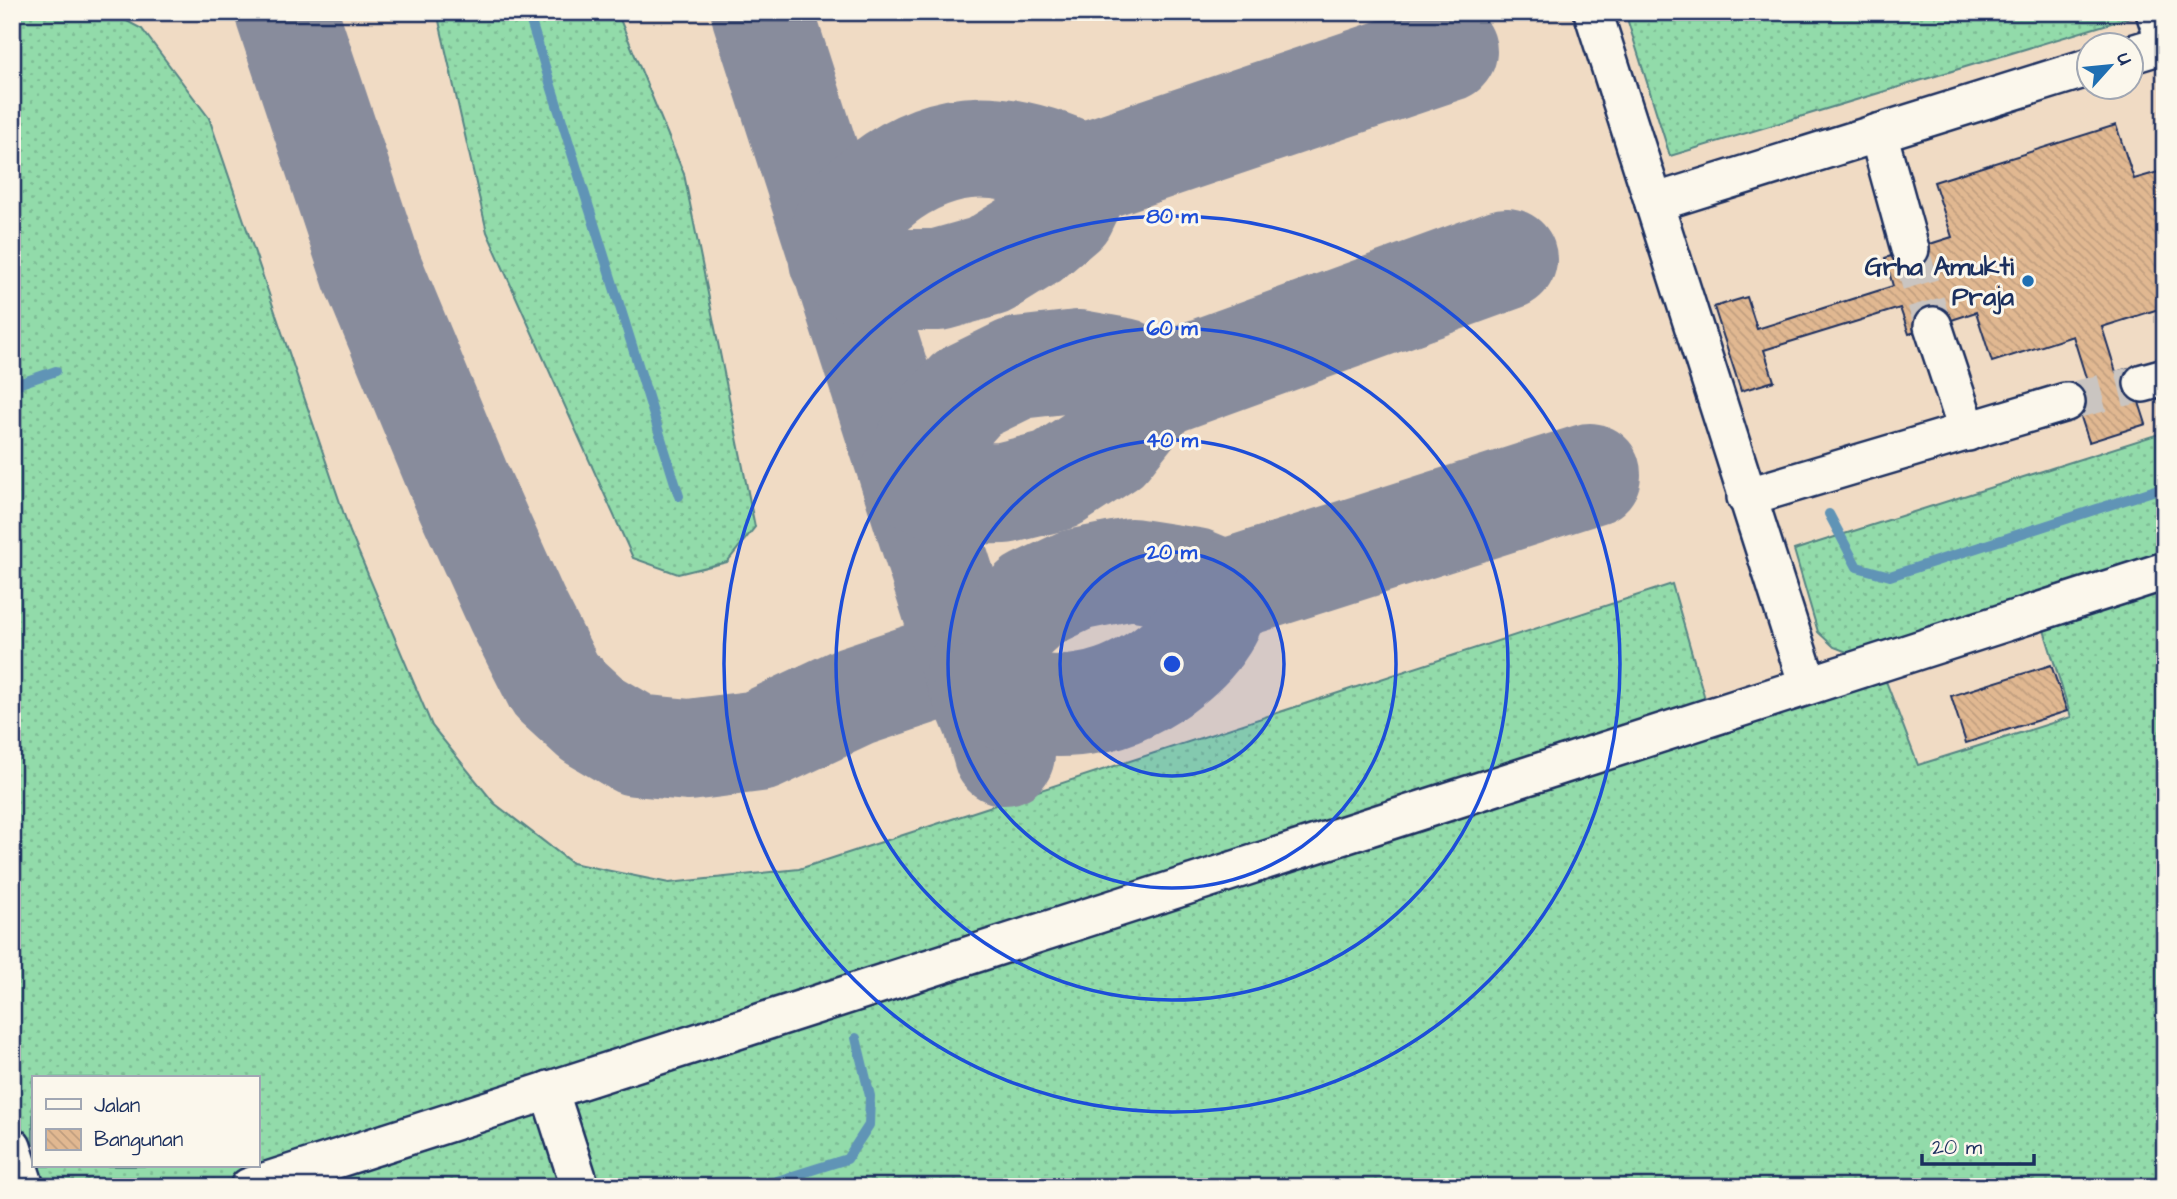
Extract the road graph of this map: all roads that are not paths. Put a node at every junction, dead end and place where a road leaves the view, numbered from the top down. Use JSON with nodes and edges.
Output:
{"nodes":[{"id":1,"x":1592,"y":12,"type":"edge"},
{"id":2,"x":2155,"y":12,"type":"edge"},
{"id":3,"x":2165,"y":43,"type":"edge"},
{"id":4,"x":2146,"y":49,"type":"edge"},
{"id":5,"x":2076,"y":71,"type":"edge"},
{"id":6,"x":1878,"y":133,"type":"junction"},
{"id":7,"x":1654,"y":203,"type":"junction"},
{"id":8,"x":1910,"y":249,"type":"tunnel mouth"},
{"id":9,"x":1933,"y":326,"type":"tunnel mouth"},
{"id":10,"x":2066,"y":402,"type":"tunnel mouth"},
{"id":11,"x":1968,"y":432,"type":"junction"},
{"id":12,"x":1746,"y":497,"type":"junction"},
{"id":13,"x":2165,"y":571,"type":"edge"},
{"id":14,"x":1808,"y":685,"type":"junction"},
{"id":15,"x":549,"y":1090,"type":"junction"},
{"id":16,"x":12,"y":1147,"type":"edge"},
{"id":17,"x":25,"y":1187,"type":"edge"},
{"id":18,"x":249,"y":1187,"type":"edge"},
{"id":19,"x":580,"y":1187,"type":"edge"}],
"edges":[{"from":1,"to":7,"type":"lane"},
{"from":2,"to":3,"type":"lane"},
{"from":3,"to":4,"type":"lane"},
{"from":5,"to":6,"type":"lane"},
{"from":6,"to":7,"type":"lane"},
{"from":6,"to":8,"type":"lane"},
{"from":7,"to":12,"type":"lane"},
{"from":9,"to":11,"type":"lane"},
{"from":10,"to":11,"type":"lane"},
{"from":11,"to":12,"type":"lane"},
{"from":12,"to":14,"type":"lane"},
{"from":13,"to":14,"type":"lane"},
{"from":14,"to":15,"type":"lane"},
{"from":15,"to":18,"type":"lane"},
{"from":15,"to":19,"type":"lane"},
{"from":16,"to":17,"type":"lane"}]}
